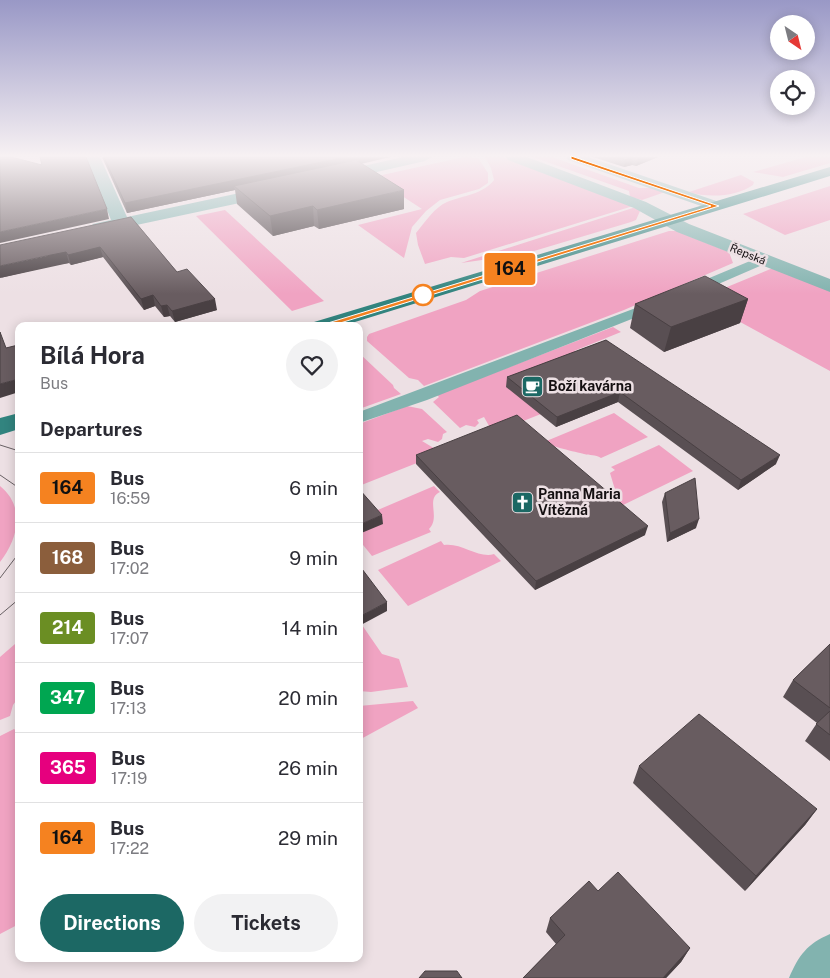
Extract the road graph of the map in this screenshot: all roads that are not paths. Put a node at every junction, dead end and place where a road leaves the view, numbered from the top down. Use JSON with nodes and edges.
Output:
{"nodes":[{"id":1,"x":112,"y":203,"type":"edge"},
{"id":2,"x":217,"y":203,"type":"edge"},
{"id":3,"x":636,"y":203,"type":"edge"},
{"id":4,"x":706,"y":203,"type":"edge"},
{"id":5,"x":727,"y":203,"type":"edge"},
{"id":6,"x":716,"y":206,"type":"junction"},
{"id":7,"x":668,"y":220,"type":"junction"},
{"id":8,"x":121,"y":223,"type":"junction"},
{"id":9,"x":84,"y":231,"type":"edge"},
{"id":10,"x":762,"y":260,"type":"junction"},
{"id":11,"x":830,"y":286,"type":"edge"},
{"id":12,"x":334,"y":322,"type":"edge"},
{"id":13,"x":363,"y":417,"type":"edge"},
{"id":14,"x":15,"y":419,"type":"edge"},
{"id":15,"x":15,"y":420,"type":"edge"},
{"id":16,"x":0,"y":421,"type":"edge"},
{"id":17,"x":0,"y":427,"type":"edge"},
{"id":18,"x":830,"y":957,"type":"edge"},
{"id":19,"x":814,"y":978,"type":"edge"}],
"edges":[{"from":1,"to":8,"type":"street"},
{"from":2,"to":8,"type":"street"},
{"from":3,"to":7,"type":"street","name":"Řepská"},
{"from":4,"to":6,"type":"street"},
{"from":5,"to":6,"type":"main road"},
{"from":6,"to":7,"type":"main road"},
{"from":7,"to":10,"type":"street","name":"Řepská"},
{"from":7,"to":12,"type":"main road"},
{"from":8,"to":9,"type":"street"},
{"from":10,"to":11,"type":"street","name":"Řepská"},
{"from":10,"to":13,"type":"lane"},
{"from":14,"to":16,"type":"main road"},
{"from":15,"to":17,"type":"main road"},
{"from":18,"to":19,"type":"street"}]}
